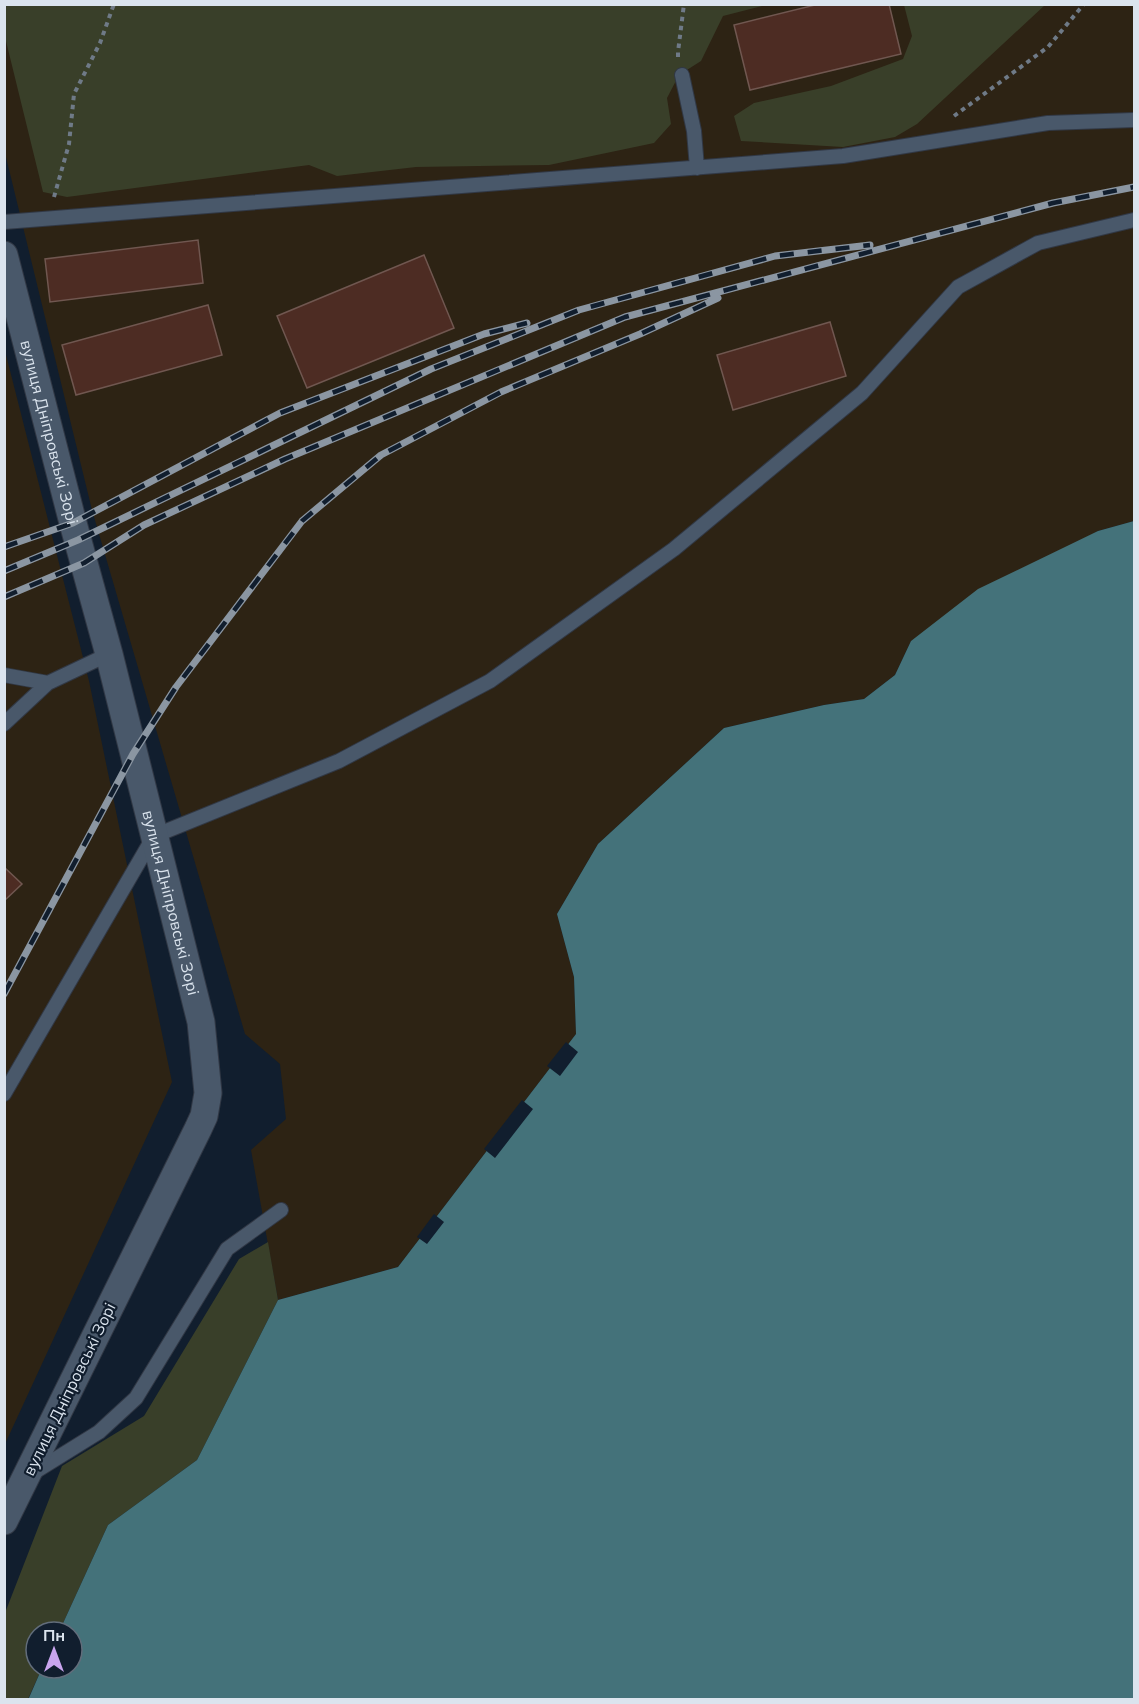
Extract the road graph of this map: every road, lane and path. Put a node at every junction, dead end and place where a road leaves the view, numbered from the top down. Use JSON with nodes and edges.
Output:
{"nodes":[{"id":1,"x":114,"y":4,"type":"edge"},
{"id":2,"x":684,"y":4,"type":"edge"},
{"id":3,"x":1084,"y":4,"type":"edge"},
{"id":4,"x":682,"y":75,"type":"joint"},
{"id":5,"x":953,"y":117,"type":"dead end"},
{"id":6,"x":1134,"y":120,"type":"edge"},
{"id":7,"x":697,"y":168,"type":"junction"},
{"id":8,"x":48,"y":218,"type":"junction"},
{"id":9,"x":1134,"y":219,"type":"edge"},
{"id":10,"x":4,"y":222,"type":"edge"},
{"id":11,"x":4,"y":255,"type":"edge"},
{"id":12,"x":109,"y":654,"type":"junction"},
{"id":13,"x":4,"y":675,"type":"edge"},
{"id":14,"x":48,"y":683,"type":"junction"},
{"id":15,"x":4,"y":724,"type":"edge"},
{"id":16,"x":154,"y":836,"type":"junction"},
{"id":17,"x":4,"y":1094,"type":"edge"},
{"id":18,"x":281,"y":1210,"type":"dead end"},
{"id":19,"x":26,"y":1477,"type":"junction"},
{"id":20,"x":4,"y":1521,"type":"edge"}],
"edges":[{"from":1,"to":8,"type":"path"},
{"from":2,"to":4,"type":"path"},
{"from":3,"to":5,"type":"path"},
{"from":4,"to":7,"type":"lane"},
{"from":6,"to":7,"type":"lane"},
{"from":7,"to":8,"type":"lane"},
{"from":8,"to":10,"type":"lane"},
{"from":9,"to":16,"type":"lane"},
{"from":11,"to":12,"type":"street","name":"вулиця Дніпровські Зорі"},
{"from":12,"to":14,"type":"lane"},
{"from":12,"to":16,"type":"street","name":"вулиця Дніпровські Зорі"},
{"from":13,"to":14,"type":"lane"},
{"from":14,"to":15,"type":"lane"},
{"from":16,"to":17,"type":"lane"},
{"from":16,"to":19,"type":"street","name":"вулиця Дніпровські Зорі"},
{"from":18,"to":19,"type":"lane"},
{"from":19,"to":20,"type":"street","name":"вулиця Дніпровські Зорі"}]}
